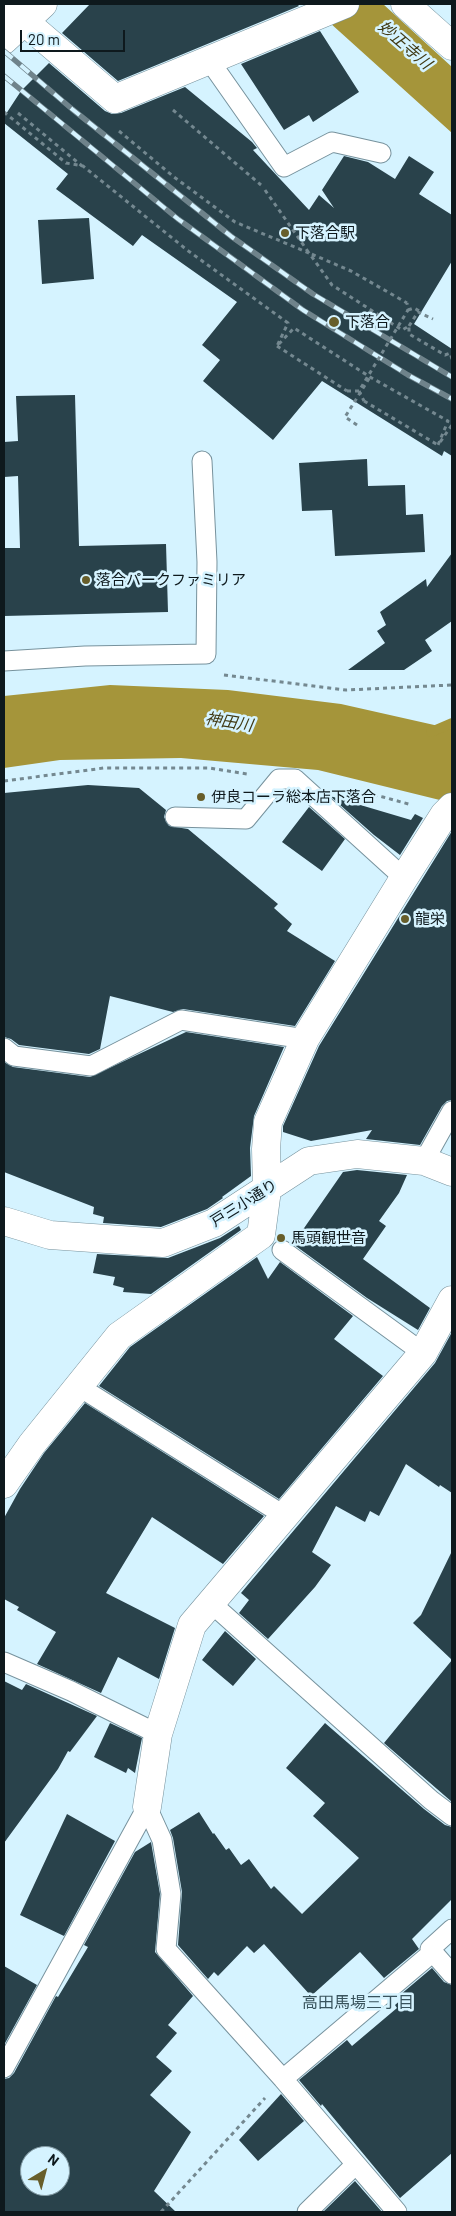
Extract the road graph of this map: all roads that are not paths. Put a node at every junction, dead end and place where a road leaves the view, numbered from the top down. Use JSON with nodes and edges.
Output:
{"nodes":[{"id":1,"x":4,"y":4,"type":"edge"},
{"id":2,"x":405,"y":4,"type":"edge"},
{"id":3,"x":332,"y":9,"type":"edge"},
{"id":4,"x":34,"y":13,"type":"edge"},
{"id":5,"x":4,"y":40,"type":"edge"},
{"id":6,"x":452,"y":46,"type":"edge"},
{"id":7,"x":209,"y":60,"type":"junction"},
{"id":8,"x":381,"y":153,"type":"dead end"},
{"id":9,"x":202,"y":461,"type":"dead end"},
{"id":10,"x":4,"y":661,"type":"edge"},
{"id":11,"x":448,"y":811,"type":"edge"},
{"id":12,"x":175,"y":817,"type":"dead end"},
{"id":13,"x":404,"y":878,"type":"junction"},
{"id":14,"x":305,"y":1039,"type":"junction"},
{"id":15,"x":4,"y":1048,"type":"edge"},
{"id":16,"x":452,"y":1111,"type":"edge"},
{"id":17,"x":424,"y":1161,"type":"junction"},
{"id":18,"x":452,"y":1172,"type":"edge"},
{"id":19,"x":267,"y":1190,"type":"junction"},
{"id":20,"x":4,"y":1221,"type":"edge"},
{"id":21,"x":282,"y":1250,"type":"dead end"},
{"id":22,"x":449,"y":1315,"type":"edge"},
{"id":23,"x":423,"y":1353,"type":"junction"},
{"id":24,"x":78,"y":1386,"type":"junction"},
{"id":25,"x":4,"y":1484,"type":"edge"},
{"id":26,"x":285,"y":1516,"type":"junction"},
{"id":27,"x":211,"y":1603,"type":"junction"},
{"id":28,"x":4,"y":1662,"type":"edge"},
{"id":29,"x":158,"y":1734,"type":"junction"},
{"id":30,"x":147,"y":1807,"type":"junction"},
{"id":31,"x":452,"y":1816,"type":"edge"},
{"id":32,"x":452,"y":1929,"type":"edge"},
{"id":33,"x":433,"y":1952,"type":"junction"},
{"id":34,"x":452,"y":1974,"type":"edge"},
{"id":35,"x":4,"y":2068,"type":"edge"},
{"id":36,"x":283,"y":2079,"type":"junction"},
{"id":37,"x":355,"y":2165,"type":"junction"},
{"id":38,"x":307,"y":2212,"type":"edge"},
{"id":39,"x":397,"y":2212,"type":"edge"}],
"edges":[{"from":1,"to":4,"type":"street"},
{"from":2,"to":6,"type":"street"},
{"from":3,"to":7,"type":"street"},
{"from":4,"to":5,"type":"street"},
{"from":4,"to":7,"type":"street"},
{"from":7,"to":8,"type":"lane"},
{"from":9,"to":10,"type":"lane"},
{"from":11,"to":13,"type":"street"},
{"from":12,"to":13,"type":"lane"},
{"from":13,"to":14,"type":"street"},
{"from":14,"to":15,"type":"lane"},
{"from":14,"to":19,"type":"street"},
{"from":16,"to":17,"type":"lane"},
{"from":17,"to":18,"type":"street","name":"戸三小通り"},
{"from":17,"to":19,"type":"street","name":"戸三小通り"},
{"from":19,"to":20,"type":"street","name":"戸三小通り"},
{"from":19,"to":24,"type":"street"},
{"from":21,"to":23,"type":"lane"},
{"from":22,"to":23,"type":"street"},
{"from":23,"to":26,"type":"street"},
{"from":24,"to":25,"type":"street"},
{"from":24,"to":26,"type":"lane"},
{"from":26,"to":27,"type":"street"},
{"from":27,"to":29,"type":"street"},
{"from":27,"to":31,"type":"lane"},
{"from":28,"to":29,"type":"lane"},
{"from":29,"to":30,"type":"street"},
{"from":30,"to":35,"type":"lane"},
{"from":30,"to":36,"type":"lane"},
{"from":32,"to":33,"type":"lane"},
{"from":33,"to":34,"type":"lane"},
{"from":33,"to":36,"type":"lane"},
{"from":36,"to":37,"type":"lane"},
{"from":37,"to":38,"type":"lane"},
{"from":37,"to":39,"type":"lane"}]}
